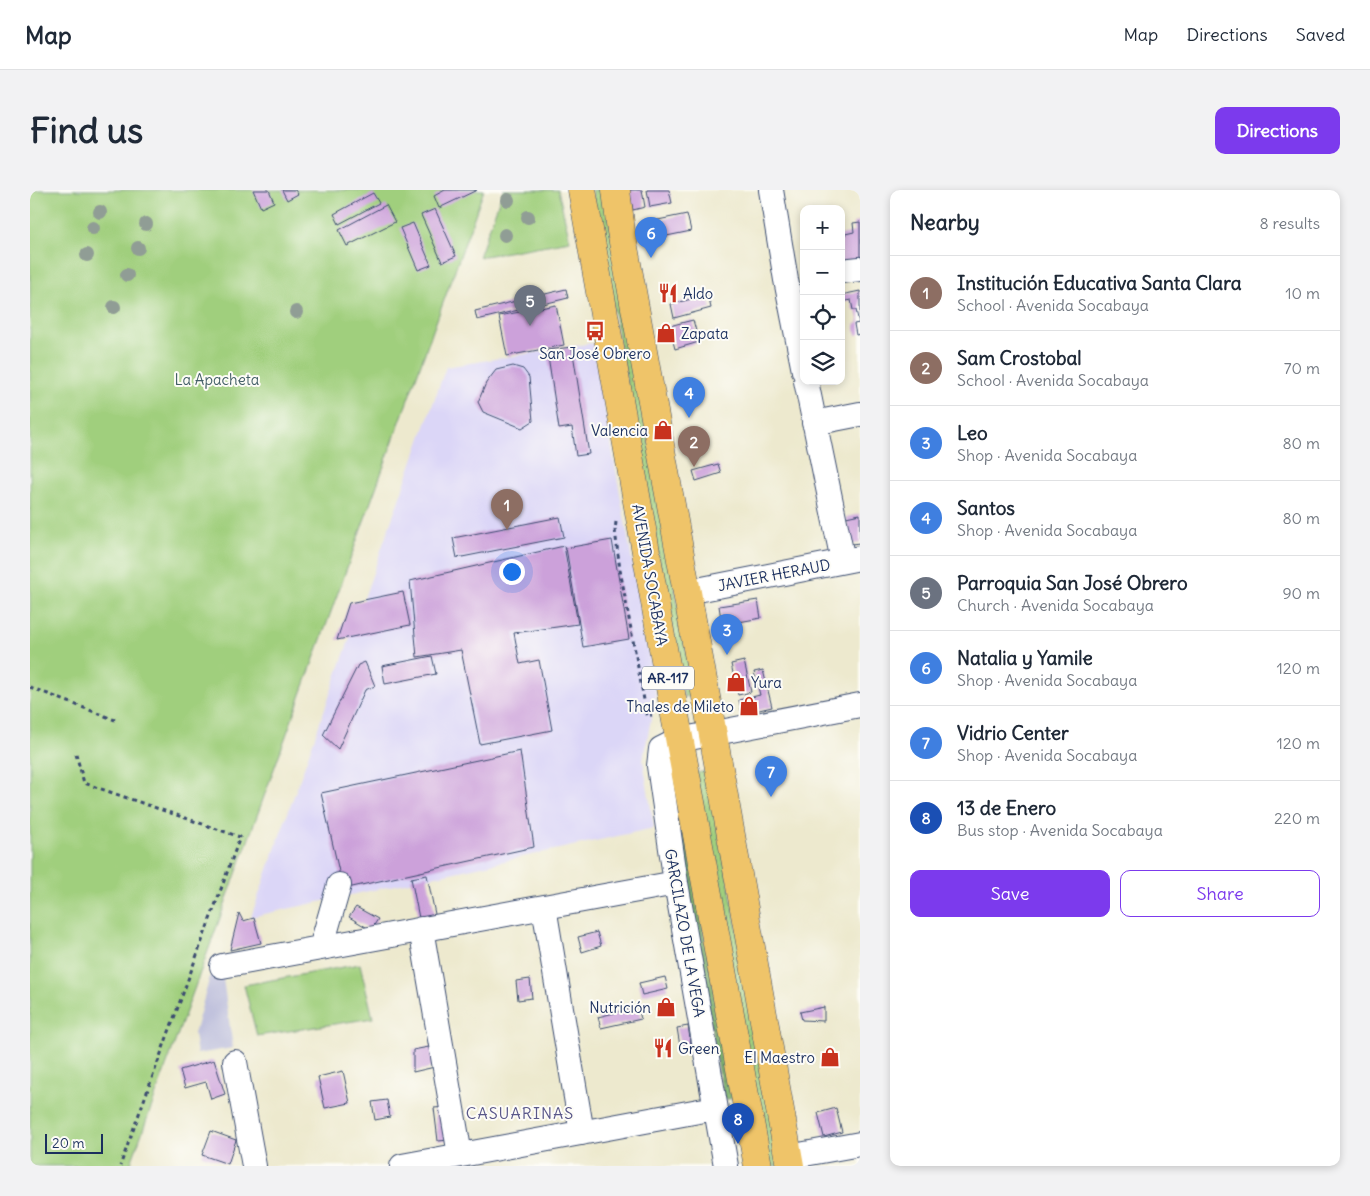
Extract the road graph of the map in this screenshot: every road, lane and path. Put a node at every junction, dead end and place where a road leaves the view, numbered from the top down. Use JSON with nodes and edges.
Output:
{"nodes":[{"id":1,"x":582,"y":190,"type":"edge"},
{"id":2,"x":616,"y":190,"type":"edge"},
{"id":3,"x":771,"y":190,"type":"edge"},
{"id":4,"x":860,"y":268,"type":"edge"},
{"id":5,"x":845,"y":271,"type":"edge"},
{"id":6,"x":795,"y":279,"type":"edge"},
{"id":7,"x":801,"y":340,"type":"edge"},
{"id":8,"x":807,"y":385,"type":"edge"},
{"id":9,"x":860,"y":414,"type":"edge"},
{"id":10,"x":814,"y":423,"type":"junction"},
{"id":11,"x":852,"y":560,"type":"edge"},
{"id":12,"x":687,"y":592,"type":"junction"},
{"id":13,"x":30,"y":687,"type":"edge"},
{"id":14,"x":860,"y":705,"type":"edge"},
{"id":15,"x":115,"y":720,"type":"dead end"},
{"id":16,"x":712,"y":733,"type":"junction"},
{"id":17,"x":679,"y":740,"type":"junction"},
{"id":18,"x":76,"y":754,"type":"dead end"},
{"id":19,"x":676,"y":883,"type":"junction"},
{"id":20,"x":339,"y":885,"type":"dead end"},
{"id":21,"x":544,"y":907,"type":"junction"},
{"id":22,"x":421,"y":929,"type":"junction"},
{"id":23,"x":321,"y":948,"type":"junction"},
{"id":24,"x":222,"y":966,"type":"dead end"},
{"id":25,"x":235,"y":1062,"type":"dead end"},
{"id":26,"x":715,"y":1108,"type":"junction"},
{"id":27,"x":582,"y":1133,"type":"junction"},
{"id":28,"x":248,"y":1135,"type":"junction"},
{"id":29,"x":860,"y":1144,"type":"edge"},
{"id":30,"x":460,"y":1155,"type":"junction"},
{"id":31,"x":789,"y":1161,"type":"edge"},
{"id":32,"x":120,"y":1166,"type":"edge"},
{"id":33,"x":236,"y":1166,"type":"edge"},
{"id":34,"x":254,"y":1166,"type":"edge"},
{"id":35,"x":402,"y":1166,"type":"edge"},
{"id":36,"x":726,"y":1166,"type":"edge"},
{"id":37,"x":758,"y":1166,"type":"edge"}],
"edges":[{"from":1,"to":17,"type":"main road","name":"AVENIDA SOCABAYA","number":"AR-117"},
{"from":2,"to":12,"type":"main road","number":"AR-117"},
{"from":3,"to":6,"type":"street"},
{"from":4,"to":5,"type":"street"},
{"from":6,"to":7,"type":"street"},
{"from":8,"to":10,"type":"street"},
{"from":9,"to":10,"type":"street"},
{"from":10,"to":11,"type":"street"},
{"from":11,"to":12,"type":"street","name":"JAVIER HERAUD"},
{"from":12,"to":16,"type":"main road","number":"AR-117"},
{"from":13,"to":15,"type":"path"},
{"from":14,"to":16,"type":"street"},
{"from":16,"to":17,"type":"street"},
{"from":16,"to":31,"type":"main road","number":"AR-117"},
{"from":17,"to":19,"type":"street","name":"GARCILAZO DE LA VEGA"},
{"from":17,"to":37,"type":"main road","name":"AVENIDA SOCABAYA","number":"AR-117"},
{"from":18,"to":32,"type":"path"},
{"from":19,"to":21,"type":"street"},
{"from":19,"to":26,"type":"street","name":"GARCILAZO DE LA VEGA"},
{"from":20,"to":23,"type":"street"},
{"from":21,"to":22,"type":"street"},
{"from":21,"to":27,"type":"street"},
{"from":22,"to":23,"type":"street"},
{"from":22,"to":30,"type":"street"},
{"from":23,"to":24,"type":"street"},
{"from":25,"to":28,"type":"street"},
{"from":26,"to":27,"type":"street"},
{"from":26,"to":36,"type":"street","name":"GARCILAZO DE LA VEGA"},
{"from":27,"to":30,"type":"street"},
{"from":28,"to":33,"type":"street"},
{"from":28,"to":34,"type":"street"},
{"from":29,"to":31,"type":"street"},
{"from":30,"to":35,"type":"street"}]}
